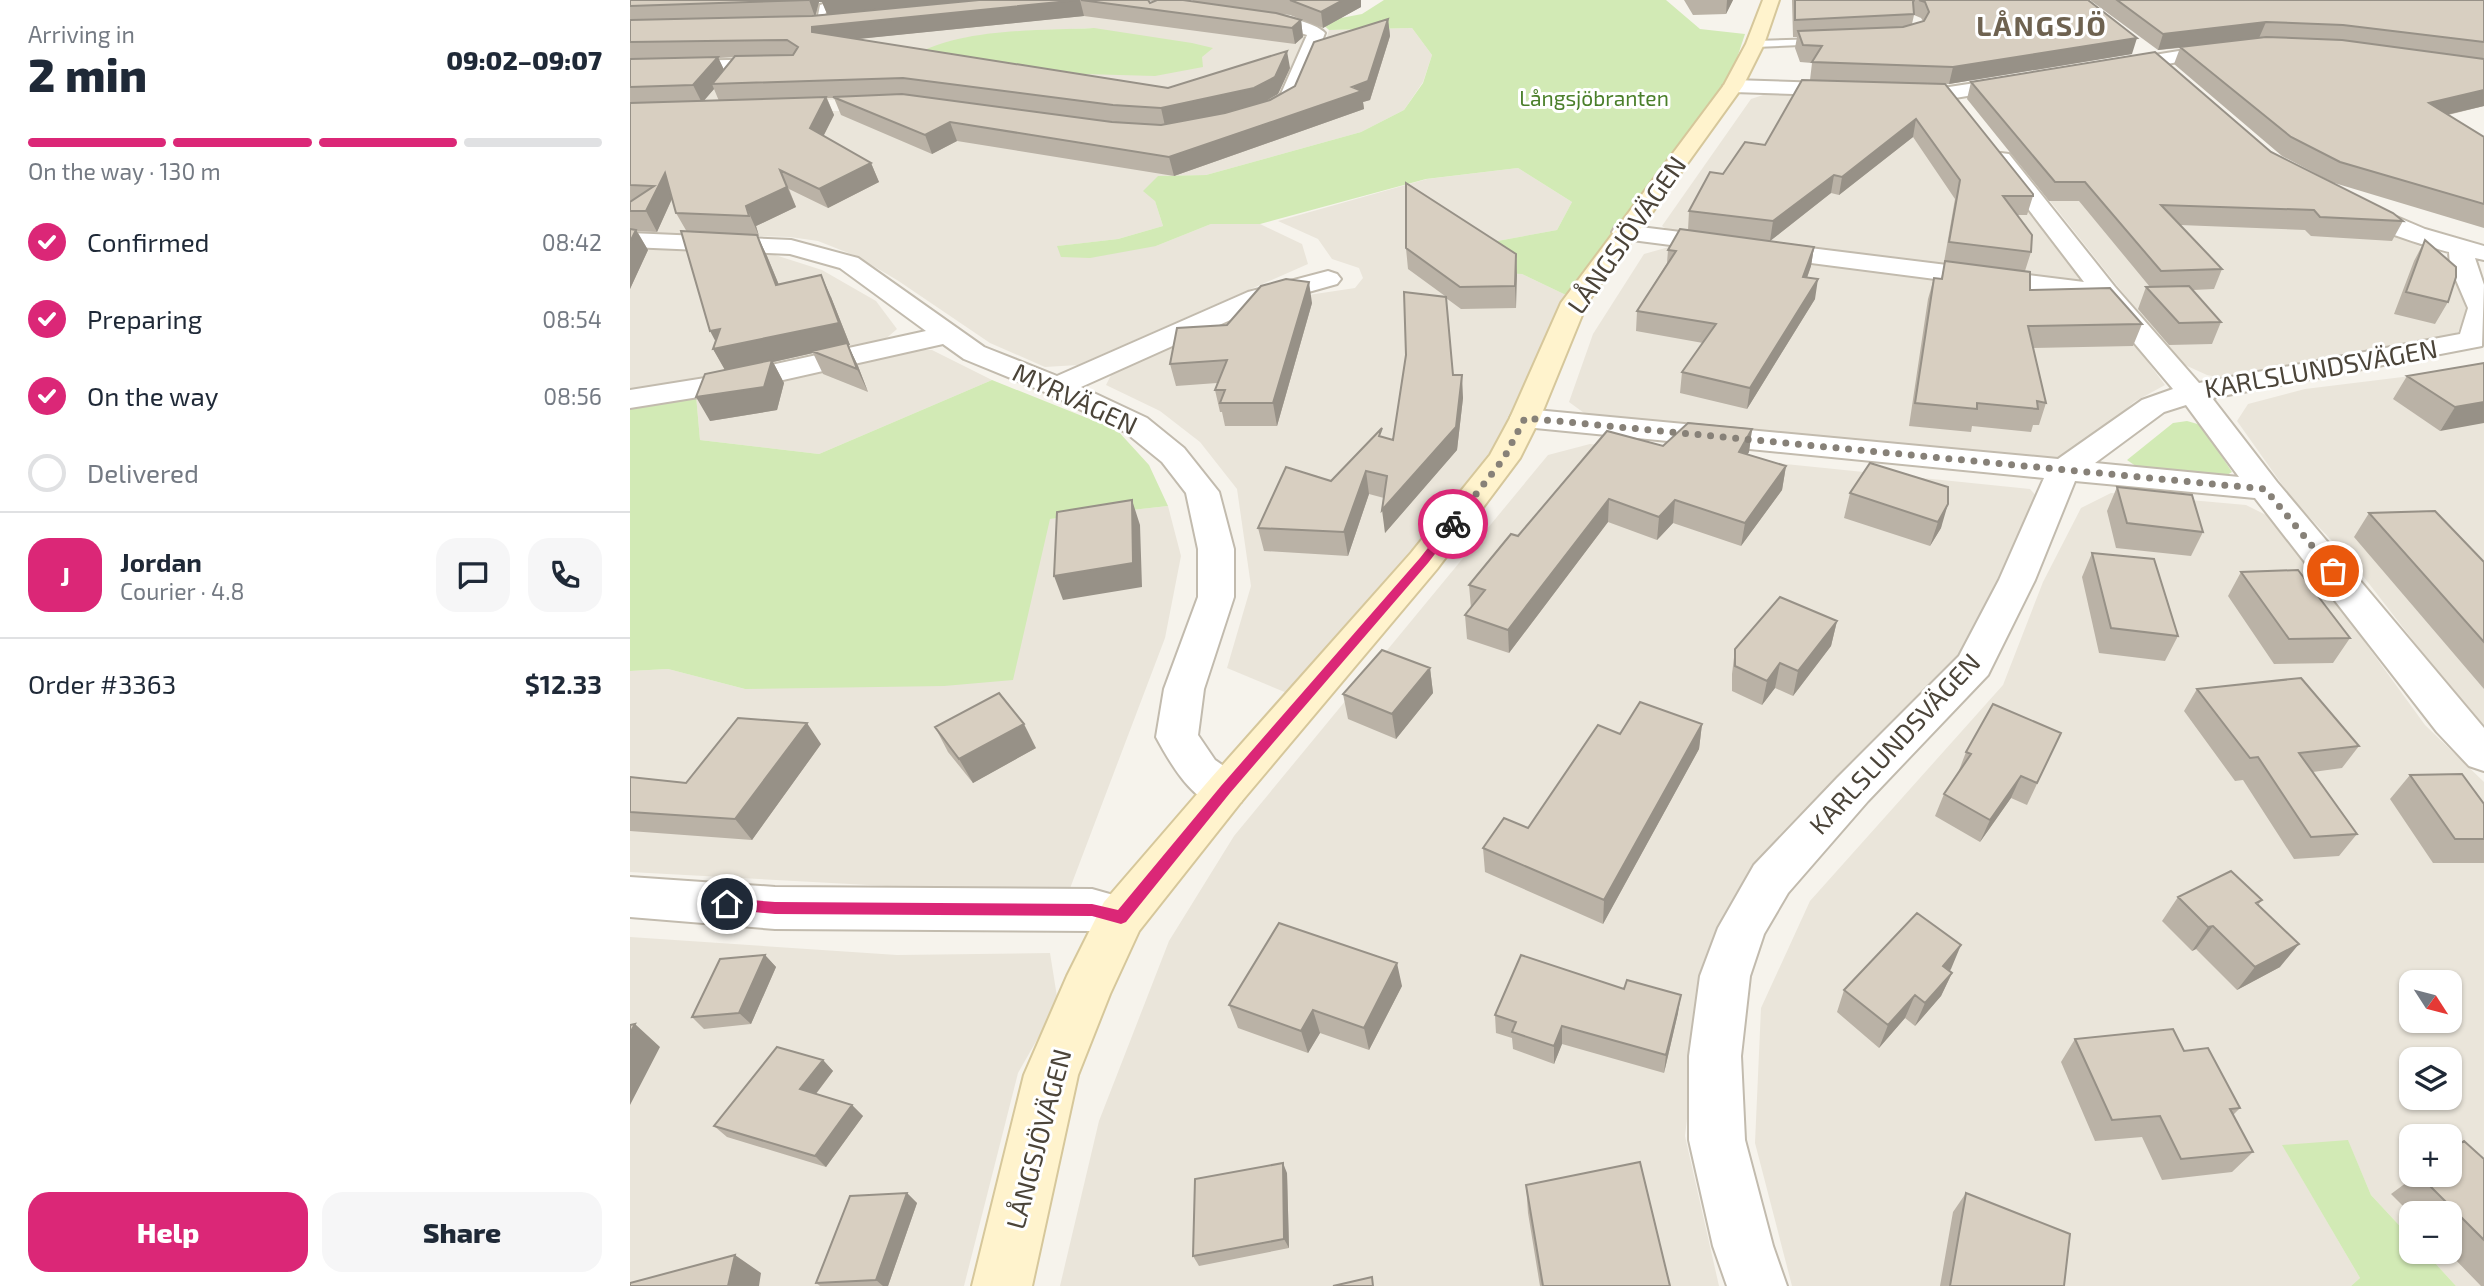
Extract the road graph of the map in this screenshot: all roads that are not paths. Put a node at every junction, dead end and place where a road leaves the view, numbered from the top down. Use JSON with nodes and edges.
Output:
{"nodes":[{"id":1,"x":845,"y":0,"type":"edge"},
{"id":2,"x":1129,"y":0,"type":"edge"},
{"id":3,"x":1771,"y":0,"type":"edge"},
{"id":4,"x":825,"y":23,"type":"junction"},
{"id":5,"x":798,"y":25,"type":"edge"},
{"id":6,"x":1830,"y":42,"type":"edge"},
{"id":7,"x":1755,"y":44,"type":"junction"},
{"id":8,"x":2136,"y":46,"type":"edge"},
{"id":9,"x":2248,"y":47,"type":"edge"},
{"id":10,"x":800,"y":55,"type":"junction"},
{"id":11,"x":2156,"y":61,"type":"junction"},
{"id":12,"x":630,"y":68,"type":"edge"},
{"id":13,"x":2087,"y":72,"type":"edge"},
{"id":14,"x":2046,"y":78,"type":"edge"},
{"id":15,"x":2176,"y":79,"type":"edge"},
{"id":16,"x":781,"y":86,"type":"edge"},
{"id":17,"x":1733,"y":86,"type":"junction"},
{"id":18,"x":1949,"y":93,"type":"junction"},
{"id":19,"x":1965,"y":114,"type":"edge"},
{"id":20,"x":1232,"y":122,"type":"edge"},
{"id":21,"x":1990,"y":145,"type":"edge"},
{"id":22,"x":2336,"y":198,"type":"edge"},
{"id":23,"x":1624,"y":232,"type":"junction"},
{"id":24,"x":630,"y":240,"type":"edge"},
{"id":25,"x":2472,"y":251,"type":"edge"},
{"id":26,"x":1328,"y":279,"type":"dead end"},
{"id":27,"x":2106,"y":293,"type":"junction"},
{"id":28,"x":946,"y":335,"type":"junction"},
{"id":29,"x":1057,"y":387,"type":"junction"},
{"id":30,"x":2192,"y":393,"type":"junction"},
{"id":31,"x":630,"y":399,"type":"edge"},
{"id":32,"x":1525,"y":418,"type":"junction"},
{"id":33,"x":2063,"y":471,"type":"junction"},
{"id":34,"x":2265,"y":489,"type":"junction"},
{"id":35,"x":2484,"y":755,"type":"edge"},
{"id":36,"x":1226,"y":790,"type":"junction"},
{"id":37,"x":630,"y":897,"type":"edge"},
{"id":38,"x":1121,"y":917,"type":"junction"},
{"id":39,"x":1002,"y":1286,"type":"edge"},
{"id":40,"x":1757,"y":1286,"type":"edge"}],
"edges":[{"from":1,"to":4,"type":"lane"},
{"from":2,"to":20,"type":"street"},
{"from":3,"to":7,"type":"street","name":"LÅNGSJÖVÄGEN"},
{"from":4,"to":5,"type":"street"},
{"from":4,"to":10,"type":"street"},
{"from":6,"to":7,"type":"lane"},
{"from":7,"to":17,"type":"street","name":"LÅNGSJÖVÄGEN"},
{"from":8,"to":11,"type":"street"},
{"from":9,"to":11,"type":"street"},
{"from":10,"to":12,"type":"street"},
{"from":10,"to":16,"type":"street"},
{"from":11,"to":13,"type":"street"},
{"from":11,"to":15,"type":"street"},
{"from":14,"to":18,"type":"street"},
{"from":17,"to":18,"type":"street"},
{"from":17,"to":23,"type":"street","name":"LÅNGSJÖVÄGEN"},
{"from":18,"to":19,"type":"street"},
{"from":21,"to":27,"type":"street"},
{"from":22,"to":25,"type":"street"},
{"from":23,"to":27,"type":"street"},
{"from":23,"to":32,"type":"street","name":"LÅNGSJÖVÄGEN"},
{"from":24,"to":28,"type":"street","name":"MYRVÄGEN"},
{"from":25,"to":30,"type":"street","name":"KARLSLUNDSVÄGEN"},
{"from":26,"to":29,"type":"street"},
{"from":27,"to":30,"type":"street"},
{"from":28,"to":29,"type":"street","name":"MYRVÄGEN"},
{"from":28,"to":31,"type":"street"},
{"from":29,"to":36,"type":"street","name":"MYRVÄGEN"},
{"from":30,"to":33,"type":"street","name":"KARLSLUNDSVÄGEN"},
{"from":30,"to":34,"type":"street"},
{"from":32,"to":33,"type":"street"},
{"from":32,"to":36,"type":"street","name":"LÅNGSJÖVÄGEN"},
{"from":33,"to":34,"type":"street"},
{"from":33,"to":40,"type":"street","name":"KARLSLUNDSVÄGEN"},
{"from":34,"to":35,"type":"street"},
{"from":36,"to":38,"type":"street","name":"LÅNGSJÖVÄGEN"},
{"from":37,"to":38,"type":"street"},
{"from":38,"to":39,"type":"street","name":"LÅNGSJÖVÄGEN"}]}
